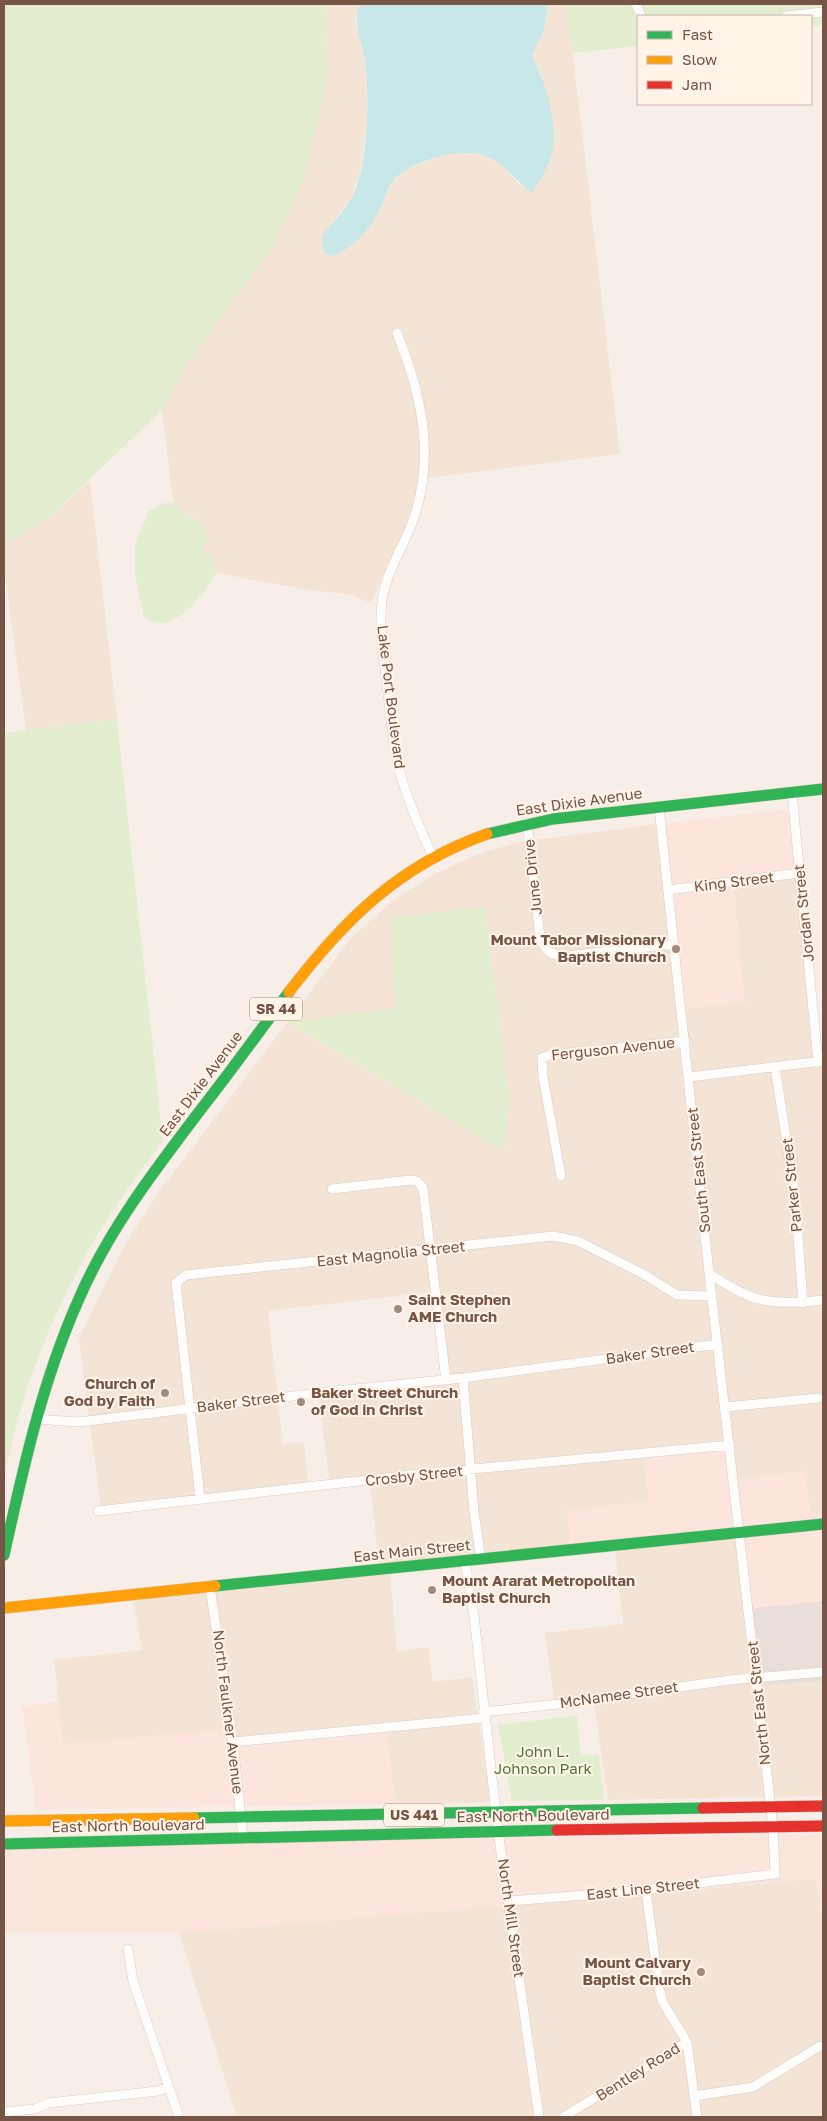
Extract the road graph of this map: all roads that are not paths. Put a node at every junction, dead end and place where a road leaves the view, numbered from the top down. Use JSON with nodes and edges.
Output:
{"nodes":[{"id":1,"x":823,"y":12,"type":"edge"},
{"id":2,"x":795,"y":15,"type":"edge"},
{"id":3,"x":397,"y":333,"type":"dead end"},
{"id":4,"x":823,"y":790,"type":"edge"},
{"id":5,"x":792,"y":793,"type":"junction"},
{"id":6,"x":659,"y":807,"type":"junction"},
{"id":7,"x":527,"y":823,"type":"junction"},
{"id":8,"x":432,"y":857,"type":"junction"},
{"id":9,"x":799,"y":874,"type":"junction"},
{"id":10,"x":668,"y":890,"type":"junction"},
{"id":11,"x":674,"y":944,"type":"junction"},
{"id":12,"x":685,"y":1041,"type":"junction"},
{"id":13,"x":821,"y":1062,"type":"edge"},
{"id":14,"x":775,"y":1067,"type":"junction"},
{"id":15,"x":689,"y":1077,"type":"junction"},
{"id":16,"x":561,"y":1176,"type":"dead end"},
{"id":17,"x":332,"y":1189,"type":"dead end"},
{"id":18,"x":431,"y":1250,"type":"junction"},
{"id":19,"x":709,"y":1273,"type":"junction"},
{"id":20,"x":712,"y":1296,"type":"junction"},
{"id":21,"x":823,"y":1300,"type":"edge"},
{"id":22,"x":803,"y":1303,"type":"junction"},
{"id":23,"x":718,"y":1344,"type":"junction"},
{"id":24,"x":463,"y":1378,"type":"junction"},
{"id":25,"x":446,"y":1380,"type":"junction"},
{"id":26,"x":818,"y":1398,"type":"dead end"},
{"id":27,"x":725,"y":1407,"type":"junction"},
{"id":28,"x":190,"y":1408,"type":"junction"},
{"id":29,"x":35,"y":1419,"type":"junction"},
{"id":30,"x":730,"y":1445,"type":"junction"},
{"id":31,"x":470,"y":1469,"type":"junction"},
{"id":32,"x":200,"y":1498,"type":"junction"},
{"id":33,"x":98,"y":1511,"type":"dead end"},
{"id":34,"x":823,"y":1524,"type":"edge"},
{"id":35,"x":6,"y":1533,"type":"edge"},
{"id":36,"x":739,"y":1533,"type":"junction"},
{"id":37,"x":4,"y":1555,"type":"edge"},
{"id":38,"x":481,"y":1559,"type":"junction"},
{"id":39,"x":465,"y":1561,"type":"junction"},
{"id":40,"x":210,"y":1586,"type":"junction"},
{"id":41,"x":4,"y":1608,"type":"edge"},
{"id":42,"x":823,"y":1672,"type":"edge"},
{"id":43,"x":756,"y":1678,"type":"junction"},
{"id":44,"x":484,"y":1715,"type":"junction"},
{"id":45,"x":233,"y":1742,"type":"junction"},
{"id":46,"x":823,"y":1806,"type":"edge"},
{"id":47,"x":771,"y":1807,"type":"junction"},
{"id":48,"x":496,"y":1813,"type":"junction"},
{"id":49,"x":242,"y":1818,"type":"junction"},
{"id":50,"x":4,"y":1821,"type":"edge"},
{"id":51,"x":823,"y":1826,"type":"edge"},
{"id":52,"x":773,"y":1827,"type":"junction"},
{"id":53,"x":498,"y":1831,"type":"junction"},
{"id":54,"x":243,"y":1838,"type":"junction"},
{"id":55,"x":4,"y":1844,"type":"edge"},
{"id":56,"x":776,"y":1874,"type":"joint"},
{"id":57,"x":646,"y":1890,"type":"junction"},
{"id":58,"x":509,"y":1901,"type":"junction"},
{"id":59,"x":128,"y":1948,"type":"dead end"},
{"id":60,"x":687,"y":2042,"type":"junction"},
{"id":61,"x":820,"y":2046,"type":"dead end"},
{"id":62,"x":169,"y":2087,"type":"junction"},
{"id":63,"x":694,"y":2096,"type":"junction"},
{"id":64,"x":4,"y":2112,"type":"edge"},
{"id":65,"x":35,"y":2113,"type":"edge"},
{"id":66,"x":179,"y":2117,"type":"edge"},
{"id":67,"x":539,"y":2117,"type":"edge"},
{"id":68,"x":564,"y":2117,"type":"edge"},
{"id":69,"x":697,"y":2117,"type":"edge"}],
"edges":[{"from":1,"to":2,"type":"street"},
{"from":3,"to":8,"type":"street","name":"Lake Port Boulevard"},
{"from":4,"to":5,"type":"main road","name":"East Dixie Avenue","number":"SR 44"},
{"from":5,"to":6,"type":"main road","name":"East Dixie Avenue","number":"SR 44"},
{"from":5,"to":9,"type":"street","name":"Jordan Street"},
{"from":6,"to":7,"type":"main road","name":"East Dixie Avenue","number":"SR 44"},
{"from":6,"to":10,"type":"street","name":"South East Street"},
{"from":7,"to":8,"type":"main road","name":"East Dixie Avenue","number":"SR 44"},
{"from":7,"to":11,"type":"street","name":"June Drive"},
{"from":8,"to":29,"type":"main road","name":"East Dixie Avenue","number":"SR 44"},
{"from":9,"to":10,"type":"street","name":"King Street"},
{"from":9,"to":13,"type":"street","name":"Jordan Street"},
{"from":10,"to":11,"type":"street","name":"South East Street"},
{"from":11,"to":12,"type":"street","name":"South East Street"},
{"from":12,"to":15,"type":"street","name":"South East Street"},
{"from":12,"to":16,"type":"street","name":"Ferguson Avenue"},
{"from":13,"to":14,"type":"street"},
{"from":14,"to":15,"type":"street"},
{"from":14,"to":22,"type":"street","name":"Parker Street"},
{"from":15,"to":19,"type":"street","name":"South East Street"},
{"from":17,"to":18,"type":"street"},
{"from":18,"to":20,"type":"street","name":"East Magnolia Street"},
{"from":18,"to":25,"type":"street"},
{"from":18,"to":28,"type":"street","name":"East Magnolia Street"},
{"from":19,"to":20,"type":"street","name":"South East Street"},
{"from":19,"to":22,"type":"street"},
{"from":20,"to":23,"type":"street","name":"South East Street"},
{"from":21,"to":22,"type":"street"},
{"from":23,"to":24,"type":"street","name":"Baker Street"},
{"from":23,"to":27,"type":"street","name":"South East Street"},
{"from":24,"to":25,"type":"street","name":"Baker Street"},
{"from":24,"to":31,"type":"street"},
{"from":25,"to":28,"type":"street","name":"Baker Street"},
{"from":26,"to":27,"type":"street"},
{"from":27,"to":30,"type":"street","name":"South East Street"},
{"from":28,"to":29,"type":"street","name":"Baker Street"},
{"from":28,"to":32,"type":"street"},
{"from":29,"to":35,"type":"main road","name":"East Dixie Avenue","number":"SR 44"},
{"from":30,"to":31,"type":"street","name":"Crosby Street"},
{"from":30,"to":36,"type":"street","name":"South East Street"},
{"from":31,"to":32,"type":"street","name":"Crosby Street"},
{"from":31,"to":38,"type":"street"},
{"from":32,"to":33,"type":"street","name":"Crosby Street"},
{"from":34,"to":36,"type":"main road","name":"East Main Street"},
{"from":35,"to":37,"type":"main road","name":"East Dixie Avenue","number":"SR 44"},
{"from":36,"to":38,"type":"main road","name":"East Main Street"},
{"from":36,"to":43,"type":"street","name":"North East Street"},
{"from":38,"to":39,"type":"main road","name":"East Main Street"},
{"from":39,"to":40,"type":"main road","name":"East Main Street"},
{"from":39,"to":44,"type":"street","name":"North Mill Street"},
{"from":40,"to":41,"type":"main road","name":"East Main Street"},
{"from":40,"to":45,"type":"street","name":"North Faulkner Avenue"},
{"from":42,"to":43,"type":"street","name":"McNamee Street"},
{"from":43,"to":44,"type":"street","name":"McNamee Street"},
{"from":43,"to":47,"type":"street","name":"North East Street"},
{"from":44,"to":45,"type":"street","name":"McNamee Street"},
{"from":44,"to":48,"type":"street","name":"North Mill Street"},
{"from":45,"to":49,"type":"street","name":"North Faulkner Avenue"},
{"from":46,"to":47,"type":"main road","name":"East North Boulevard","number":"US 441"},
{"from":47,"to":48,"type":"main road","name":"East North Boulevard","number":"US 441"},
{"from":47,"to":52,"type":"street","name":"North East Street"},
{"from":48,"to":49,"type":"main road","name":"East North Boulevard","number":"US 441"},
{"from":48,"to":53,"type":"street","name":"North Mill Street"},
{"from":49,"to":50,"type":"main road","name":"East North Boulevard","number":"US 441"},
{"from":49,"to":54,"type":"street","name":"North Faulkner Avenue"},
{"from":51,"to":52,"type":"main road","name":"East North Boulevard","number":"US 441"},
{"from":52,"to":53,"type":"main road","name":"East North Boulevard","number":"US 441"},
{"from":52,"to":56,"type":"street","name":"North East Street"},
{"from":53,"to":54,"type":"main road","name":"East North Boulevard","number":"US 441"},
{"from":53,"to":58,"type":"street","name":"North Mill Street"},
{"from":54,"to":55,"type":"main road","name":"East North Boulevard","number":"US 441"},
{"from":56,"to":57,"type":"street","name":"East Line Street"},
{"from":57,"to":58,"type":"street","name":"East Line Street"},
{"from":57,"to":60,"type":"street"},
{"from":58,"to":67,"type":"street","name":"North Mill Street"},
{"from":59,"to":62,"type":"street"},
{"from":60,"to":63,"type":"street"},
{"from":60,"to":68,"type":"street","name":"Bentley Road"},
{"from":61,"to":63,"type":"street"},
{"from":62,"to":65,"type":"street"},
{"from":62,"to":66,"type":"street"},
{"from":63,"to":69,"type":"street"},
{"from":64,"to":65,"type":"street"}]}
